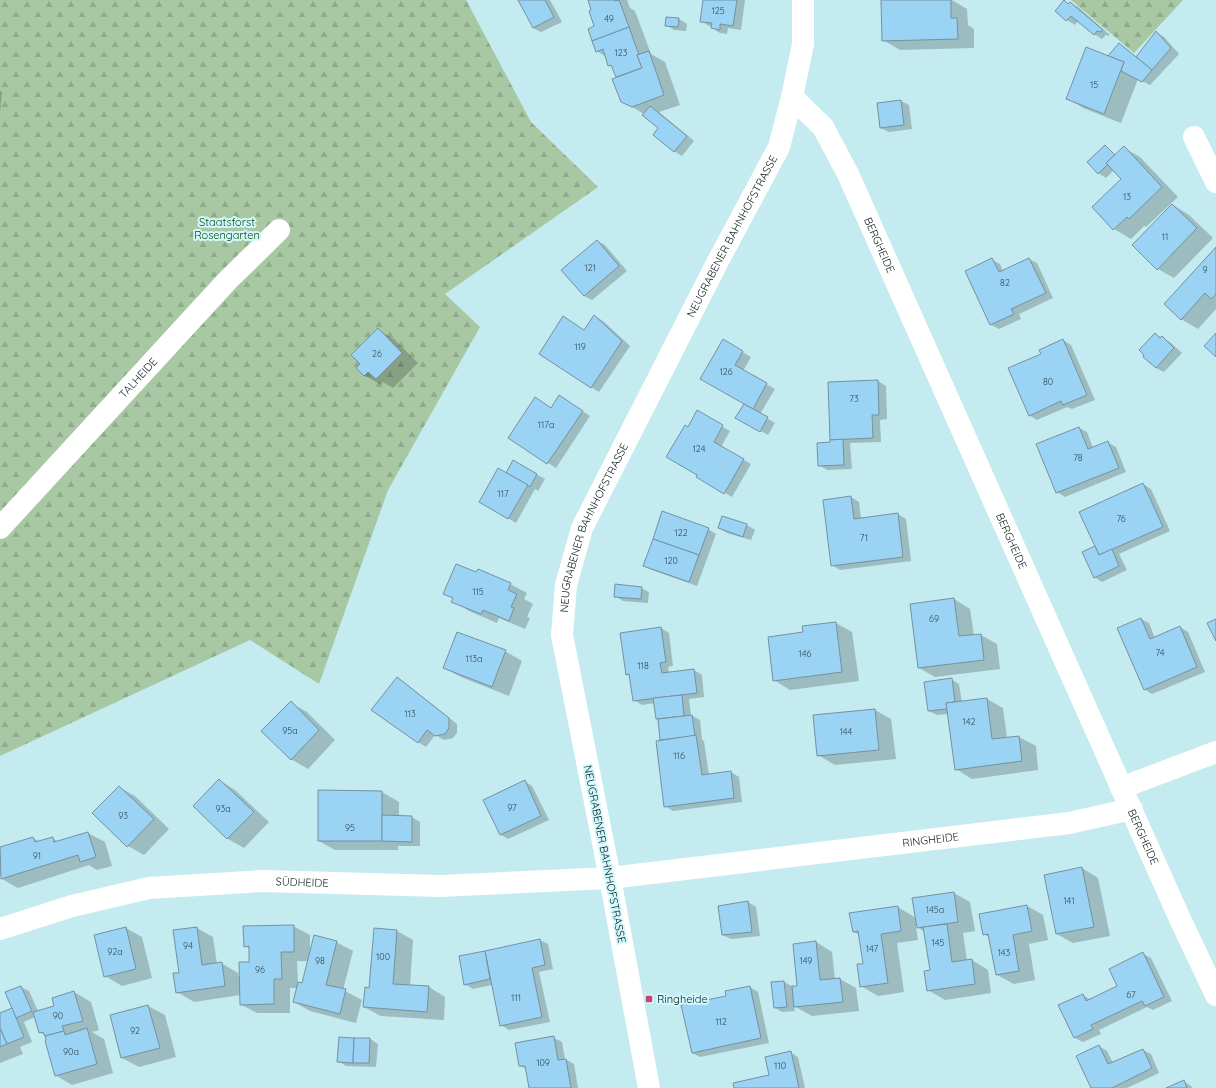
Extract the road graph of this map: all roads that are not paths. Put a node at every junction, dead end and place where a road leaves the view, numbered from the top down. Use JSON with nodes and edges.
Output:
{"nodes":[{"id":1,"x":803,"y":0,"type":"edge"},
{"id":2,"x":792,"y":97,"type":"junction"},
{"id":3,"x":1194,"y":137,"type":"dead end"},
{"id":4,"x":1216,"y":182,"type":"edge"},
{"id":5,"x":279,"y":230,"type":"dead end"},
{"id":6,"x":0,"y":528,"type":"edge"},
{"id":7,"x":1216,"y":752,"type":"edge"},
{"id":8,"x":1121,"y":788,"type":"junction"},
{"id":9,"x":1132,"y":809,"type":"junction"},
{"id":10,"x":610,"y":878,"type":"junction"},
{"id":11,"x":0,"y":929,"type":"edge"},
{"id":12,"x":1216,"y":995,"type":"edge"},
{"id":13,"x":649,"y":1088,"type":"edge"}],
"edges":[{"from":1,"to":2,"type":"street","name":"NEUGRABENER BAHNHOFSTRASSE"},
{"from":2,"to":8,"type":"street","name":"BERGHEIDE"},
{"from":2,"to":10,"type":"street","name":"NEUGRABENER BAHNHOFSTRASSE"},
{"from":3,"to":4,"type":"street"},
{"from":5,"to":6,"type":"street","name":"TALHEIDE"},
{"from":7,"to":8,"type":"street"},
{"from":8,"to":9,"type":"street","name":"BERGHEIDE"},
{"from":9,"to":10,"type":"street","name":"RINGHEIDE"},
{"from":9,"to":12,"type":"street","name":"BERGHEIDE"},
{"from":10,"to":11,"type":"street","name":"SÜDHEIDE"},
{"from":10,"to":13,"type":"street","name":"NEUGRABENER BAHNHOFSTRASSE"}]}
